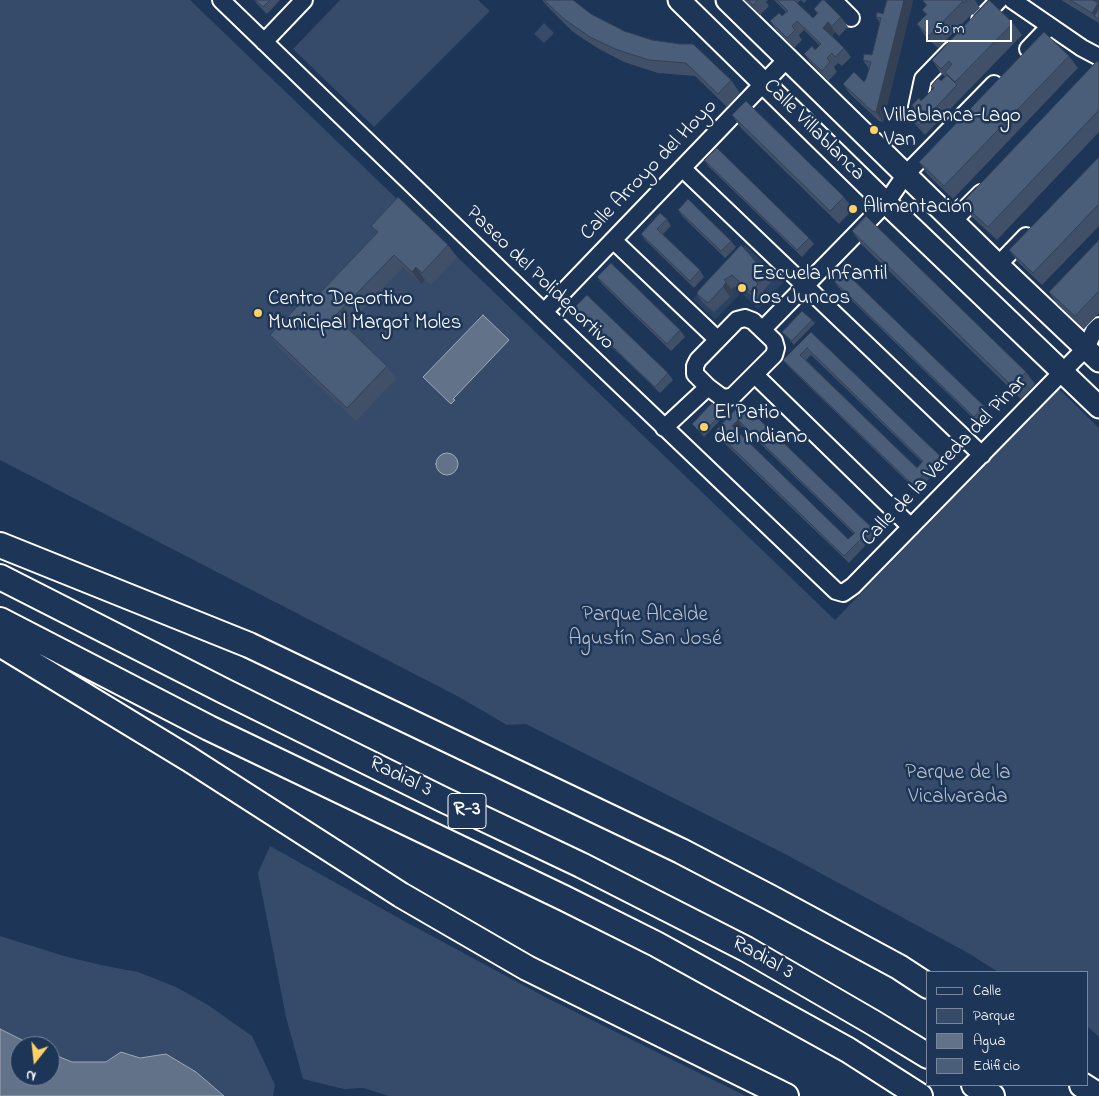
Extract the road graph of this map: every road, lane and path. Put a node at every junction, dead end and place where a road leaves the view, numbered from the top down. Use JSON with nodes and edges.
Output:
{"nodes":[{"id":1,"x":221,"y":0,"type":"edge"},
{"id":2,"x":304,"y":0,"type":"edge"},
{"id":3,"x":679,"y":0,"type":"edge"},
{"id":4,"x":727,"y":0,"type":"edge"},
{"id":5,"x":833,"y":0,"type":"edge"},
{"id":6,"x":999,"y":0,"type":"edge"},
{"id":7,"x":1012,"y":0,"type":"edge"},
{"id":8,"x":851,"y":18,"type":"dead end"},
{"id":9,"x":1049,"y":27,"type":"junction"},
{"id":10,"x":264,"y":42,"type":"junction"},
{"id":11,"x":1020,"y":57,"type":"edge"},
{"id":12,"x":1099,"y":57,"type":"edge"},
{"id":13,"x":787,"y":59,"type":"junction"},
{"id":14,"x":1007,"y":70,"type":"edge"},
{"id":15,"x":764,"y":83,"type":"junction"},
{"id":16,"x":917,"y":107,"type":"edge"},
{"id":17,"x":682,"y":168,"type":"junction"},
{"id":18,"x":906,"y":174,"type":"junction"},
{"id":19,"x":994,"y":180,"type":"edge"},
{"id":20,"x":886,"y":203,"type":"junction"},
{"id":21,"x":953,"y":222,"type":"junction"},
{"id":22,"x":1038,"y":224,"type":"edge"},
{"id":23,"x":613,"y":240,"type":"junction"},
{"id":24,"x":998,"y":265,"type":"junction"},
{"id":25,"x":805,"y":285,"type":"junction"},
{"id":26,"x":544,"y":312,"type":"junction"},
{"id":27,"x":1099,"y":326,"type":"edge"},
{"id":28,"x":763,"y":329,"type":"junction"},
{"id":29,"x":717,"y":339,"type":"junction"},
{"id":30,"x":1094,"y":351,"type":"edge"},
{"id":31,"x":1062,"y":372,"type":"junction"},
{"id":32,"x":755,"y":375,"type":"junction"},
{"id":33,"x":708,"y":387,"type":"junction"},
{"id":34,"x":1099,"y":407,"type":"edge"},
{"id":35,"x":664,"y":428,"type":"junction"},
{"id":36,"x":982,"y":456,"type":"junction"},
{"id":37,"x":911,"y":527,"type":"junction"},
{"id":38,"x":0,"y":544,"type":"edge"},
{"id":39,"x":0,"y":577,"type":"edge"},
{"id":40,"x":830,"y":586,"type":"joint"},
{"id":41,"x":0,"y":620,"type":"edge"},
{"id":42,"x":0,"y":644,"type":"edge"},
{"id":43,"x":926,"y":985,"type":"edge"},
{"id":44,"x":926,"y":1055,"type":"edge"},
{"id":45,"x":976,"y":1086,"type":"edge"},
{"id":46,"x":1084,"y":1086,"type":"edge"},
{"id":47,"x":786,"y":1096,"type":"edge"},
{"id":48,"x":920,"y":1096,"type":"edge"},
{"id":49,"x":992,"y":1096,"type":"edge"},
{"id":50,"x":1099,"y":1096,"type":"edge"}],
"edges":[{"from":1,"to":10,"type":"street","name":"Paseo del Polideportivo"},
{"from":2,"to":10,"type":"street"},
{"from":3,"to":15,"type":"main road","name":"Calle Villablanca"},
{"from":4,"to":13,"type":"main road","name":"Calle Villablanca"},
{"from":5,"to":8,"type":"street"},
{"from":6,"to":16,"type":"street"},
{"from":7,"to":9,"type":"street"},
{"from":9,"to":11,"type":"street"},
{"from":9,"to":12,"type":"street"},
{"from":10,"to":26,"type":"street","name":"Paseo del Polideportivo"},
{"from":13,"to":15,"type":"street","name":"Calle Arroyo del Hoyo"},
{"from":13,"to":18,"type":"main road","name":"Calle Villablanca"},
{"from":14,"to":18,"type":"street"},
{"from":15,"to":17,"type":"street","name":"Calle Arroyo del Hoyo"},
{"from":15,"to":20,"type":"main road","name":"Calle Villablanca"},
{"from":17,"to":23,"type":"street","name":"Calle Arroyo del Hoyo"},
{"from":17,"to":25,"type":"street"},
{"from":18,"to":20,"type":"street"},
{"from":18,"to":21,"type":"main road","name":"Calle Villablanca"},
{"from":19,"to":21,"type":"street"},
{"from":20,"to":25,"type":"street"},
{"from":20,"to":31,"type":"main road","name":"Calle Villablanca"},
{"from":21,"to":24,"type":"main road","name":"Calle Villablanca"},
{"from":22,"to":24,"type":"street"},
{"from":23,"to":26,"type":"street","name":"Calle Arroyo del Hoyo"},
{"from":23,"to":29,"type":"street"},
{"from":24,"to":30,"type":"main road","name":"Calle Villablanca"},
{"from":25,"to":28,"type":"street"},
{"from":25,"to":36,"type":"street"},
{"from":26,"to":35,"type":"street","name":"Paseo del Polideportivo"},
{"from":27,"to":30,"type":"street","name":"Calle de la Vereda del Pinar"},
{"from":28,"to":29,"type":"street"},
{"from":28,"to":32,"type":"street"},
{"from":29,"to":33,"type":"street"},
{"from":30,"to":31,"type":"street","name":"Calle de la Vereda del Pinar"},
{"from":31,"to":34,"type":"main road","name":"Calle Villablanca"},
{"from":31,"to":36,"type":"street","name":"Calle de la Vereda del Pinar"},
{"from":32,"to":33,"type":"street"},
{"from":32,"to":37,"type":"street"},
{"from":33,"to":35,"type":"street"},
{"from":35,"to":40,"type":"street","name":"Paseo del Polideportivo"},
{"from":36,"to":37,"type":"street","name":"Calle de la Vereda del Pinar"},
{"from":37,"to":40,"type":"street","name":"Calle de la Vereda del Pinar"},
{"from":38,"to":43,"type":"highway"},
{"from":39,"to":44,"type":"highway","name":"Radial 3","number":"R-3"},
{"from":41,"to":48,"type":"highway","name":"Radial 3","number":"R-3"},
{"from":42,"to":47,"type":"highway"},
{"from":45,"to":49,"type":"highway"},
{"from":46,"to":50,"type":"highway"}]}
